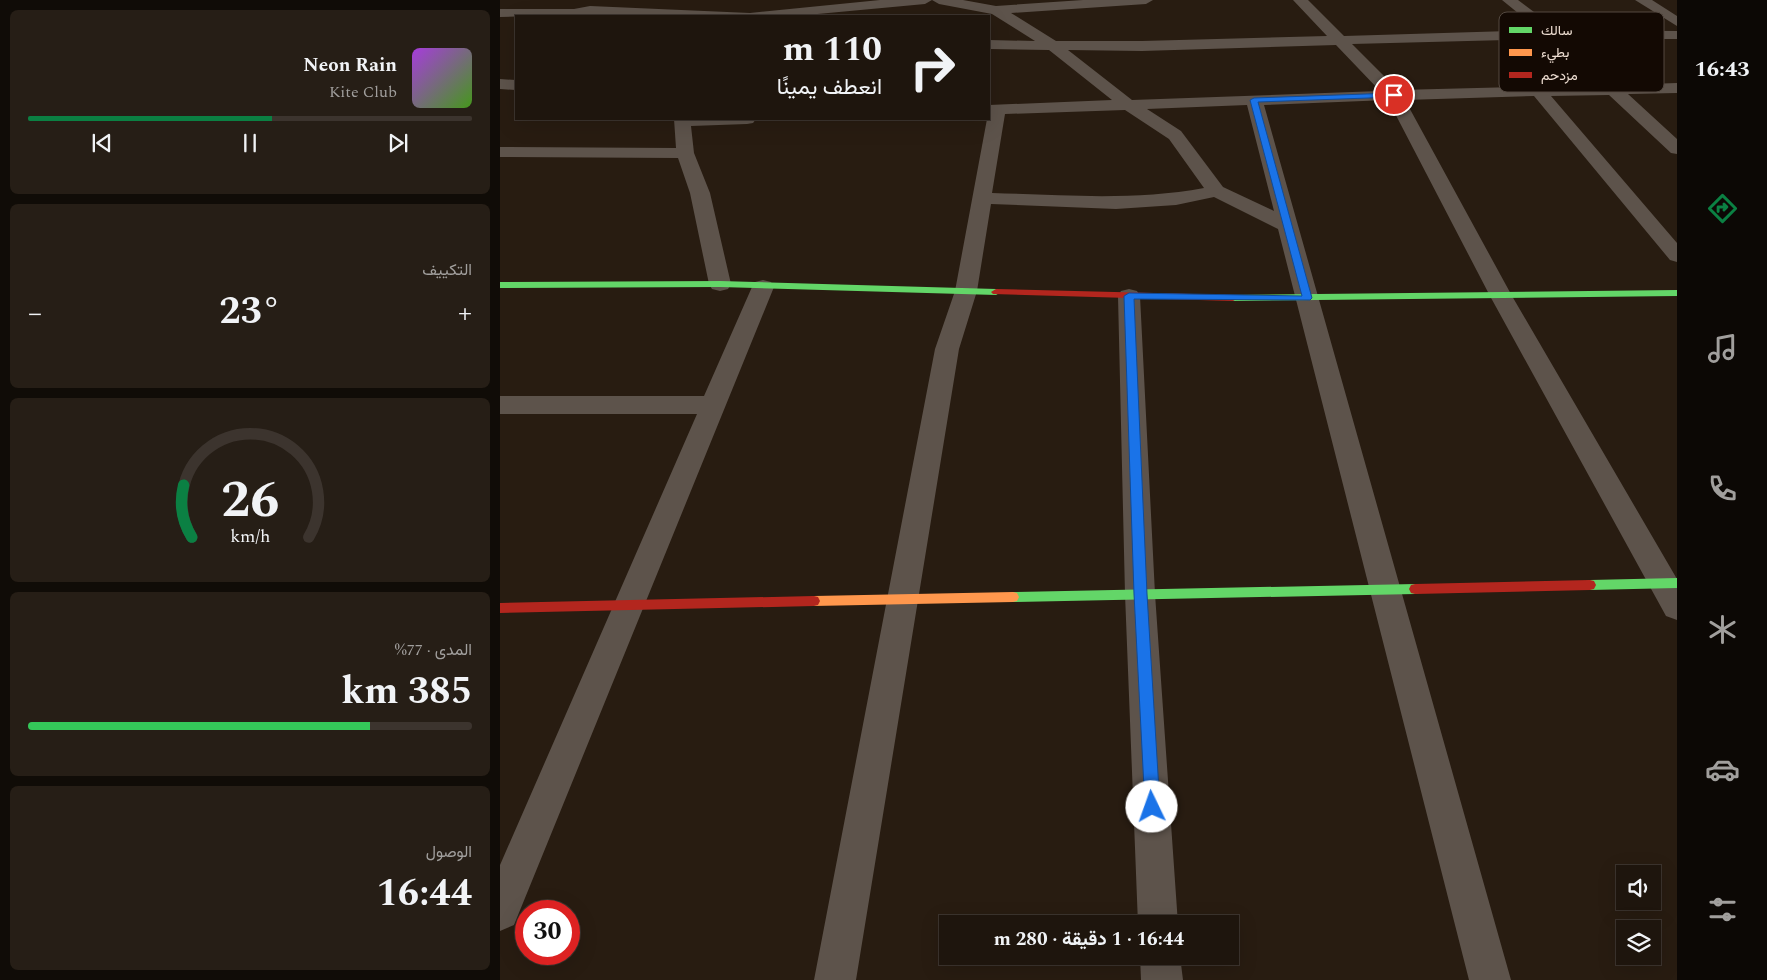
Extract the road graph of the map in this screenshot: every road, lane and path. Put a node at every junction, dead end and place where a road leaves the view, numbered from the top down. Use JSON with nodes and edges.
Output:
{"nodes":[{"id":1,"x":651,"y":0,"type":"edge"},
{"id":2,"x":926,"y":0,"type":"edge"},
{"id":3,"x":939,"y":0,"type":"edge"},
{"id":4,"x":1146,"y":0,"type":"edge"},
{"id":5,"x":1300,"y":0,"type":"edge"},
{"id":6,"x":1509,"y":0,"type":"edge"},
{"id":7,"x":1642,"y":0,"type":"edge"},
{"id":8,"x":816,"y":9,"type":"edge"},
{"id":9,"x":996,"y":10,"type":"junction"},
{"id":10,"x":640,"y":12,"type":"junction"},
{"id":11,"x":1525,"y":12,"type":"edge"},
{"id":12,"x":1661,"y":12,"type":"edge"},
{"id":13,"x":1664,"y":14,"type":"edge"},
{"id":14,"x":720,"y":15,"type":"edge"},
{"id":15,"x":762,"y":15,"type":"edge"},
{"id":16,"x":503,"y":20,"type":"edge"},
{"id":17,"x":1677,"y":22,"type":"edge"},
{"id":18,"x":1664,"y":35,"type":"edge"},
{"id":19,"x":1677,"y":35,"type":"edge"},
{"id":20,"x":1499,"y":36,"type":"edge"},
{"id":21,"x":1342,"y":41,"type":"junction"},
{"id":22,"x":990,"y":45,"type":"edge"},
{"id":23,"x":1052,"y":45,"type":"junction"},
{"id":24,"x":500,"y":84,"type":"edge"},
{"id":25,"x":515,"y":85,"type":"edge"},
{"id":26,"x":1664,"y":88,"type":"edge"},
{"id":27,"x":1677,"y":88,"type":"edge"},
{"id":28,"x":1502,"y":92,"type":"edge"},
{"id":29,"x":1539,"y":92,"type":"edge"},
{"id":30,"x":1617,"y":92,"type":"edge"},
{"id":31,"x":1394,"y":95,"type":"junction"},
{"id":32,"x":1254,"y":100,"type":"junction"},
{"id":33,"x":1130,"y":106,"type":"junction"},
{"id":34,"x":993,"y":110,"type":"edge"},
{"id":35,"x":682,"y":120,"type":"edge"},
{"id":36,"x":1677,"y":149,"type":"edge"},
{"id":37,"x":500,"y":152,"type":"edge"},
{"id":38,"x":685,"y":153,"type":"junction"},
{"id":39,"x":1216,"y":191,"type":"junction"},
{"id":40,"x":981,"y":198,"type":"junction"},
{"id":41,"x":1287,"y":225,"type":"junction"},
{"id":42,"x":1677,"y":256,"type":"edge"},
{"id":43,"x":720,"y":284,"type":"junction"},
{"id":44,"x":500,"y":285,"type":"edge"},
{"id":45,"x":763,"y":287,"type":"junction"},
{"id":46,"x":966,"y":290,"type":"junction"},
{"id":47,"x":1677,"y":293,"type":"edge"},
{"id":48,"x":1129,"y":296,"type":"junction"},
{"id":49,"x":1501,"y":296,"type":"junction"},
{"id":50,"x":1307,"y":298,"type":"junction"},
{"id":51,"x":500,"y":405,"type":"edge"},
{"id":52,"x":713,"y":405,"type":"junction"},
{"id":53,"x":1670,"y":583,"type":"edge"},
{"id":54,"x":1385,"y":589,"type":"junction"},
{"id":55,"x":1140,"y":594,"type":"junction"},
{"id":56,"x":901,"y":599,"type":"junction"},
{"id":57,"x":629,"y":605,"type":"junction"},
{"id":58,"x":1677,"y":607,"type":"edge"},
{"id":59,"x":500,"y":608,"type":"edge"},
{"id":60,"x":500,"y":911,"type":"edge"},
{"id":61,"x":1158,"y":915,"type":"edge"},
{"id":62,"x":1161,"y":965,"type":"edge"},
{"id":63,"x":835,"y":980,"type":"edge"},
{"id":64,"x":1162,"y":980,"type":"edge"},
{"id":65,"x":1490,"y":980,"type":"edge"}],
"edges":[{"from":1,"to":10,"type":"street"},
{"from":2,"to":8,"type":"street"},
{"from":3,"to":9,"type":"street"},
{"from":4,"to":9,"type":"street"},
{"from":5,"to":21,"type":"street"},
{"from":6,"to":11,"type":"street"},
{"from":7,"to":12,"type":"street"},
{"from":8,"to":15,"type":"street"},
{"from":9,"to":23,"type":"street"},
{"from":10,"to":14,"type":"street"},
{"from":10,"to":16,"type":"street"},
{"from":13,"to":17,"type":"street"},
{"from":18,"to":19,"type":"street"},
{"from":20,"to":21,"type":"street"},
{"from":21,"to":23,"type":"street"},
{"from":21,"to":31,"type":"street"},
{"from":22,"to":23,"type":"street"},
{"from":23,"to":33,"type":"street"},
{"from":24,"to":25,"type":"street"},
{"from":26,"to":27,"type":"street"},
{"from":28,"to":31,"type":"street"},
{"from":29,"to":42,"type":"street"},
{"from":30,"to":36,"type":"street"},
{"from":31,"to":32,"type":"street"},
{"from":31,"to":49,"type":"street"},
{"from":32,"to":33,"type":"street"},
{"from":32,"to":41,"type":"street"},
{"from":33,"to":34,"type":"street"},
{"from":33,"to":39,"type":"street"},
{"from":34,"to":40,"type":"street"},
{"from":35,"to":38,"type":"street"},
{"from":37,"to":38,"type":"street"},
{"from":38,"to":43,"type":"street"},
{"from":39,"to":40,"type":"street"},
{"from":39,"to":41,"type":"street"},
{"from":40,"to":46,"type":"street"},
{"from":41,"to":50,"type":"street"},
{"from":43,"to":44,"type":"street"},
{"from":43,"to":45,"type":"street"},
{"from":45,"to":46,"type":"street"},
{"from":45,"to":52,"type":"street"},
{"from":46,"to":48,"type":"street"},
{"from":46,"to":56,"type":"street"},
{"from":47,"to":49,"type":"street"},
{"from":48,"to":50,"type":"street"},
{"from":48,"to":55,"type":"street"},
{"from":49,"to":50,"type":"street"},
{"from":49,"to":53,"type":"street"},
{"from":50,"to":54,"type":"street"},
{"from":51,"to":52,"type":"street"},
{"from":52,"to":57,"type":"street"},
{"from":53,"to":54,"type":"street"},
{"from":53,"to":58,"type":"street"},
{"from":54,"to":55,"type":"street"},
{"from":54,"to":65,"type":"street"},
{"from":55,"to":56,"type":"street"},
{"from":55,"to":61,"type":"street"},
{"from":56,"to":57,"type":"street"},
{"from":56,"to":63,"type":"street"},
{"from":57,"to":59,"type":"street"},
{"from":57,"to":60,"type":"street"},
{"from":62,"to":64,"type":"street"}]}
